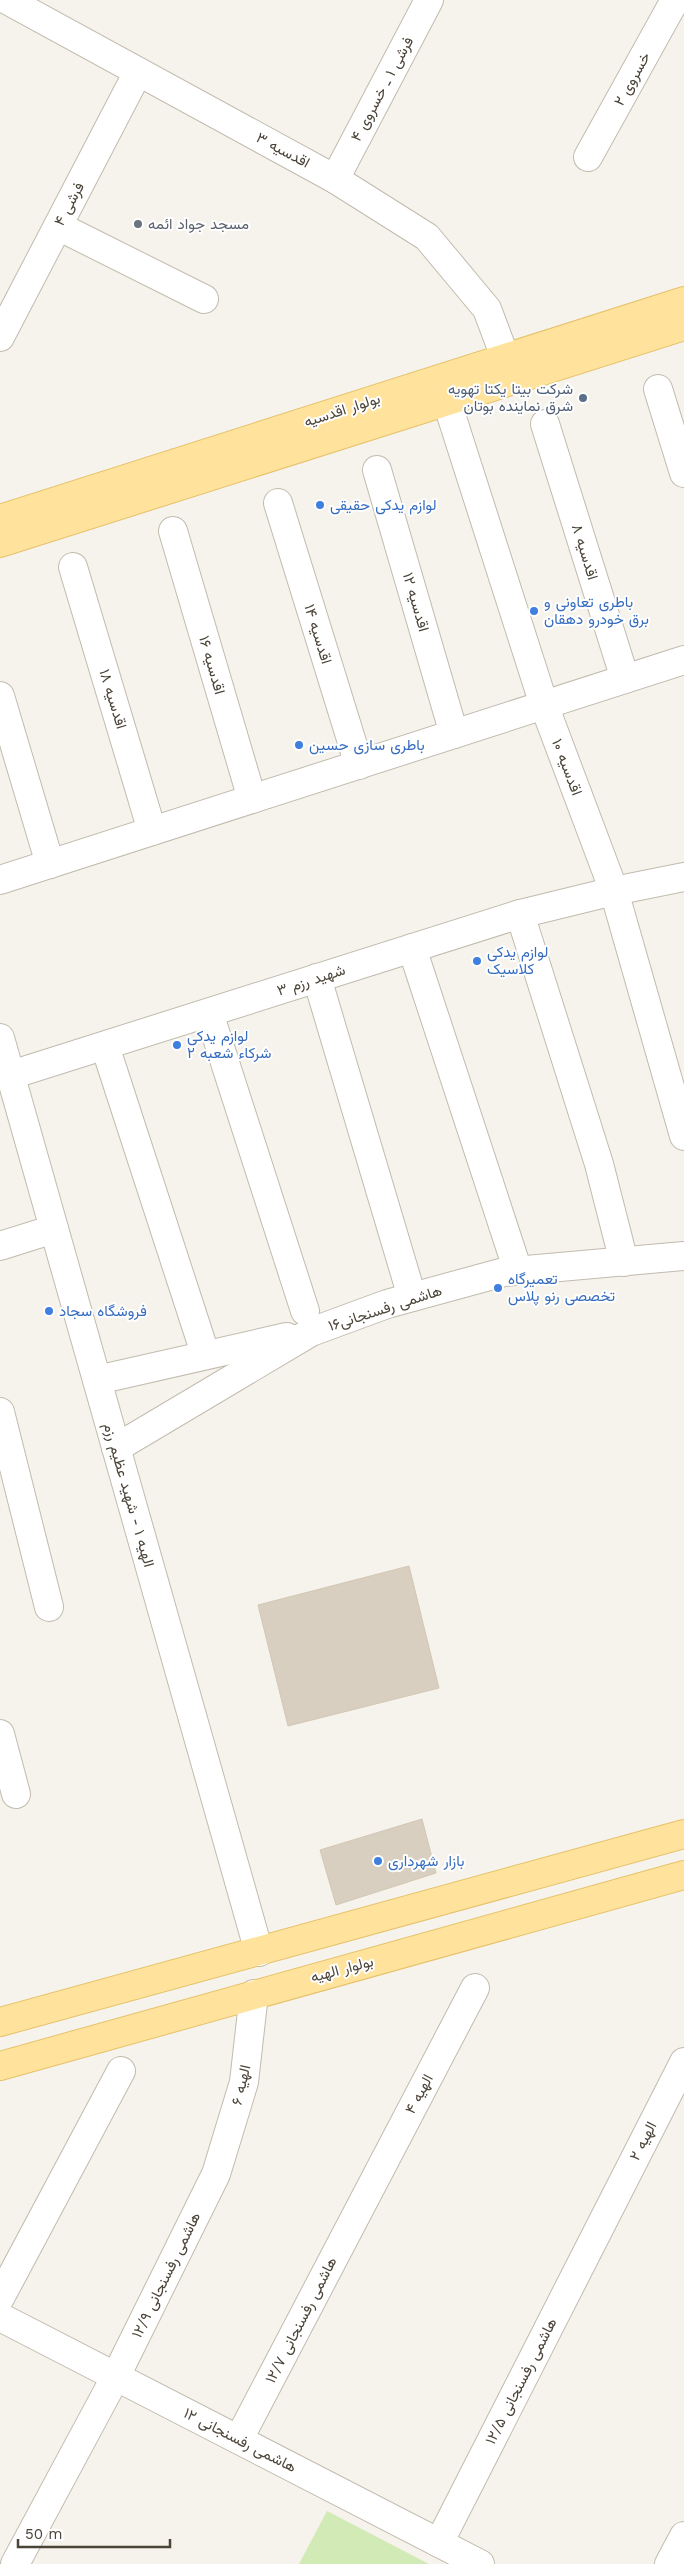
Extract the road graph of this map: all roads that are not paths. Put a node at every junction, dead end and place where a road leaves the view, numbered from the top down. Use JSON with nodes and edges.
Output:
{"nodes":[{"id":1,"x":7,"y":0,"type":"edge"},
{"id":2,"x":429,"y":0,"type":"edge"},
{"id":3,"x":675,"y":0,"type":"edge"},
{"id":4,"x":138,"y":72,"type":"junction"},
{"id":5,"x":588,"y":158,"type":"dead end"},
{"id":6,"x":335,"y":179,"type":"junction"},
{"id":7,"x":58,"y":226,"type":"junction"},
{"id":8,"x":204,"y":299,"type":"dead end"},
{"id":9,"x":684,"y":301,"type":"edge"},
{"id":10,"x":684,"y":326,"type":"edge"},
{"id":11,"x":0,"y":337,"type":"edge"},
{"id":12,"x":505,"y":357,"type":"junction"},
{"id":13,"x":658,"y":388,"type":"dead end"},
{"id":14,"x":446,"y":400,"type":"junction"},
{"id":15,"x":545,"y":424,"type":"dead end"},
{"id":16,"x":377,"y":470,"type":"dead end"},
{"id":17,"x":684,"y":473,"type":"edge"},
{"id":18,"x":278,"y":503,"type":"dead end"},
{"id":19,"x":0,"y":519,"type":"edge"},
{"id":20,"x":173,"y":532,"type":"dead end"},
{"id":21,"x":0,"y":543,"type":"edge"},
{"id":22,"x":73,"y":567,"type":"dead end"},
{"id":23,"x":684,"y":660,"type":"edge"},
{"id":24,"x":625,"y":679,"type":"junction"},
{"id":25,"x":0,"y":696,"type":"edge"},
{"id":26,"x":544,"y":705,"type":"junction"},
{"id":27,"x":454,"y":734,"type":"junction"},
{"id":28,"x":359,"y":765,"type":"junction"},
{"id":29,"x":252,"y":799,"type":"junction"},
{"id":30,"x":152,"y":831,"type":"junction"},
{"id":31,"x":50,"y":864,"type":"junction"},
{"id":32,"x":684,"y":877,"type":"edge"},
{"id":33,"x":0,"y":880,"type":"edge"},
{"id":34,"x":614,"y":891,"type":"junction"},
{"id":35,"x":520,"y":914,"type":"junction"},
{"id":36,"x":412,"y":948,"type":"junction"},
{"id":37,"x":317,"y":978,"type":"junction"},
{"id":38,"x":209,"y":1013,"type":"junction"},
{"id":39,"x":0,"y":1038,"type":"edge"},
{"id":40,"x":105,"y":1046,"type":"junction"},
{"id":41,"x":11,"y":1076,"type":"junction"},
{"id":42,"x":684,"y":1136,"type":"edge"},
{"id":43,"x":54,"y":1229,"type":"junction"},
{"id":44,"x":0,"y":1246,"type":"edge"},
{"id":45,"x":684,"y":1256,"type":"edge"},
{"id":46,"x":624,"y":1262,"type":"junction"},
{"id":47,"x":518,"y":1271,"type":"junction"},
{"id":48,"x":412,"y":1298,"type":"junction"},
{"id":49,"x":308,"y":1322,"type":"junction"},
{"id":50,"x":201,"y":1341,"type":"dead end"},
{"id":51,"x":97,"y":1380,"type":"junction"},
{"id":52,"x":0,"y":1412,"type":"edge"},
{"id":53,"x":116,"y":1448,"type":"junction"},
{"id":54,"x":10,"y":1496,"type":"edge"},
{"id":55,"x":49,"y":1607,"type":"dead end"},
{"id":56,"x":0,"y":1734,"type":"edge"},
{"id":57,"x":16,"y":1794,"type":"dead end"},
{"id":58,"x":684,"y":1834,"type":"edge"},
{"id":59,"x":684,"y":1875,"type":"edge"},
{"id":60,"x":259,"y":1952,"type":"junction"},
{"id":61,"x":476,"y":1988,"type":"dead end"},
{"id":62,"x":254,"y":1994,"type":"junction"},
{"id":63,"x":0,"y":2022,"type":"edge"},
{"id":64,"x":684,"y":2062,"type":"edge"},
{"id":65,"x":0,"y":2066,"type":"edge"},
{"id":66,"x":121,"y":2071,"type":"dead end"},
{"id":67,"x":216,"y":2174,"type":"joint"},
{"id":68,"x":362,"y":2201,"type":"joint"},
{"id":69,"x":603,"y":2219,"type":"joint"},
{"id":70,"x":0,"y":2298,"type":"edge"},
{"id":71,"x":0,"y":2317,"type":"edge"},
{"id":72,"x":116,"y":2376,"type":"junction"},
{"id":73,"x":239,"y":2440,"type":"junction"},
{"id":74,"x":684,"y":2536,"type":"edge"},
{"id":75,"x":439,"y":2543,"type":"junction"},
{"id":76,"x":15,"y":2564,"type":"edge"},
{"id":77,"x":480,"y":2564,"type":"edge"},
{"id":78,"x":670,"y":2564,"type":"edge"}],
"edges":[{"from":1,"to":4,"type":"street","name":"اقدسیه ۳"},
{"from":2,"to":6,"type":"street","name":"فرشی ۱ ـ خسروی ۴"},
{"from":3,"to":5,"type":"street","name":"خسروی ۲"},
{"from":4,"to":6,"type":"street","name":"اقدسیه ۳"},
{"from":4,"to":7,"type":"street","name":"فرشی ۴"},
{"from":6,"to":12,"type":"street","name":"اقدسیه ۳"},
{"from":7,"to":8,"type":"street"},
{"from":7,"to":11,"type":"street","name":"فرشی ۴"},
{"from":9,"to":12,"type":"main road","name":"بولوار اقدسیه"},
{"from":10,"to":14,"type":"main road","name":"بولوار اقدسیه"},
{"from":12,"to":19,"type":"main road","name":"بولوار اقدسیه"},
{"from":13,"to":17,"type":"street"},
{"from":14,"to":21,"type":"main road","name":"بولوار اقدسیه"},
{"from":14,"to":26,"type":"street","name":"اقدسیه ۱۰"},
{"from":15,"to":24,"type":"street","name":"اقدسیه ۸"},
{"from":16,"to":27,"type":"street","name":"اقدسیه ۱۲"},
{"from":18,"to":28,"type":"street","name":"اقدسیه ۱۴"},
{"from":20,"to":29,"type":"street","name":"اقدسیه ۱۶"},
{"from":22,"to":30,"type":"street","name":"اقدسیه ۱۸"},
{"from":23,"to":24,"type":"street"},
{"from":24,"to":26,"type":"street"},
{"from":25,"to":31,"type":"street"},
{"from":26,"to":27,"type":"street"},
{"from":26,"to":34,"type":"street","name":"اقدسیه ۱۰"},
{"from":27,"to":28,"type":"street"},
{"from":28,"to":29,"type":"street"},
{"from":29,"to":30,"type":"street"},
{"from":30,"to":31,"type":"street"},
{"from":31,"to":33,"type":"street"},
{"from":32,"to":34,"type":"street","name":"شهید رزم ۳"},
{"from":34,"to":35,"type":"street","name":"شهید رزم ۳"},
{"from":34,"to":42,"type":"street","name":"اقدسیه ۱۰"},
{"from":35,"to":36,"type":"street","name":"شهید رزم ۳"},
{"from":35,"to":46,"type":"street"},
{"from":36,"to":37,"type":"street","name":"شهید رزم ۳"},
{"from":36,"to":47,"type":"street"},
{"from":37,"to":38,"type":"street","name":"شهید رزم ۳"},
{"from":37,"to":48,"type":"street"},
{"from":38,"to":40,"type":"street","name":"شهید رزم ۳"},
{"from":38,"to":49,"type":"street"},
{"from":39,"to":41,"type":"street","name":"الهیه ۱ - شهید عظیم رزم"},
{"from":40,"to":41,"type":"street","name":"شهید رزم ۳"},
{"from":40,"to":50,"type":"street"},
{"from":41,"to":43,"type":"street","name":"الهیه ۱ - شهید عظیم رزم"},
{"from":43,"to":44,"type":"street"},
{"from":43,"to":51,"type":"street","name":"الهیه ۱ - شهید عظیم رزم"},
{"from":45,"to":46,"type":"street","name":"هاشمی رفسنجانی۱۶"},
{"from":46,"to":47,"type":"street","name":"هاشمی رفسنجانی۱۶"},
{"from":47,"to":48,"type":"street","name":"هاشمی رفسنجانی۱۶"},
{"from":48,"to":49,"type":"street","name":"هاشمی رفسنجانی۱۶"},
{"from":49,"to":51,"type":"street"},
{"from":49,"to":53,"type":"street","name":"هاشمی رفسنجانی۱۶"},
{"from":51,"to":53,"type":"street","name":"الهیه ۱ - شهید عظیم رزم"},
{"from":52,"to":54,"type":"street"},
{"from":53,"to":60,"type":"street","name":"الهیه ۱ - شهید عظیم رزم"},
{"from":54,"to":55,"type":"street"},
{"from":56,"to":57,"type":"street"},
{"from":58,"to":60,"type":"main road"},
{"from":59,"to":62,"type":"main road","name":"بولوار الهیه"},
{"from":60,"to":63,"type":"main road"},
{"from":61,"to":68,"type":"street","name":"الهیه ۴"},
{"from":62,"to":65,"type":"main road","name":"بولوار الهیه"},
{"from":62,"to":67,"type":"street","name":"الهیه ۶"},
{"from":64,"to":69,"type":"street","name":"الهیه ۲"},
{"from":66,"to":70,"type":"street"},
{"from":67,"to":72,"type":"street","name":"هاشمی رفسنجانی ۱۲/۹"},
{"from":68,"to":73,"type":"street","name":"هاشمی رفسنجانی ۱۲/۷"},
{"from":69,"to":75,"type":"street","name":"هاشمی رفسنجانی ۱۲/۵"},
{"from":71,"to":72,"type":"street","name":"هاشمی رفسنجانی ۱۲"},
{"from":72,"to":73,"type":"street","name":"هاشمی رفسنجانی ۱۲"},
{"from":72,"to":76,"type":"street","name":"هاشمی رفسنجانی ۱۲/۹"},
{"from":73,"to":75,"type":"street","name":"هاشمی رفسنجانی ۱۲"},
{"from":74,"to":78,"type":"street"},
{"from":75,"to":77,"type":"street","name":"هاشمی رفسنجانی ۱۲"}]}
